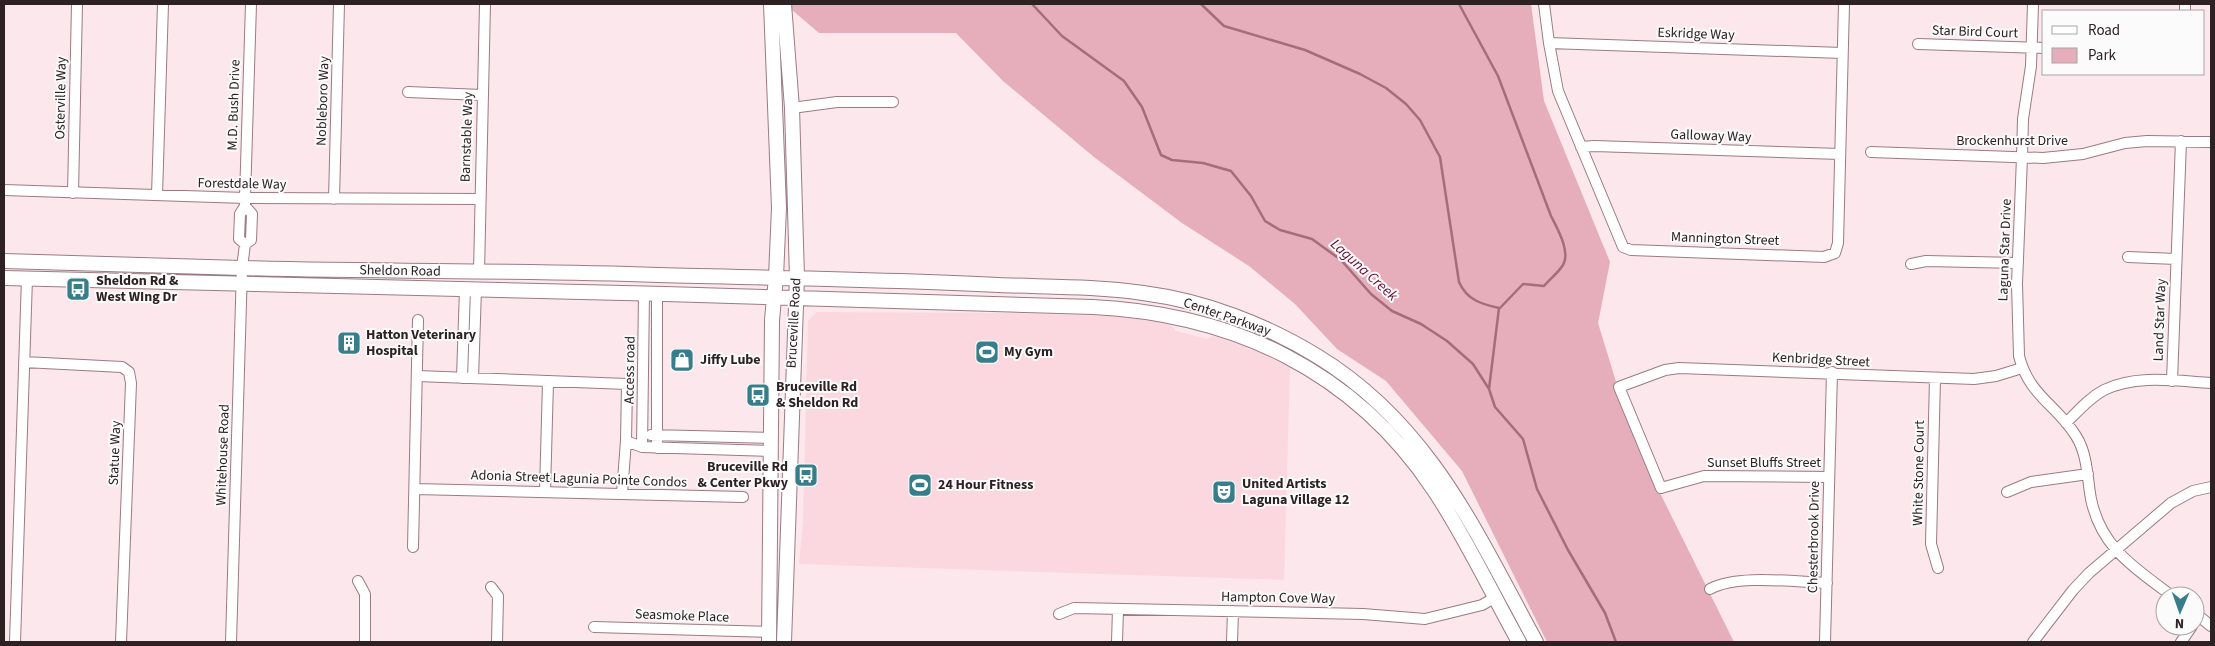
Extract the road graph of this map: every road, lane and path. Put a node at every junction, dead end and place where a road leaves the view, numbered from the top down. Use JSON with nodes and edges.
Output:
{"nodes":[{"id":1,"x":77,"y":4,"type":"edge"},
{"id":2,"x":163,"y":4,"type":"edge"},
{"id":3,"x":251,"y":4,"type":"edge"},
{"id":4,"x":340,"y":4,"type":"edge"},
{"id":5,"x":485,"y":4,"type":"edge"},
{"id":6,"x":771,"y":4,"type":"edge"},
{"id":7,"x":784,"y":4,"type":"edge"},
{"id":8,"x":1544,"y":4,"type":"edge"},
{"id":9,"x":1844,"y":4,"type":"edge"},
{"id":10,"x":2033,"y":4,"type":"edge"},
{"id":11,"x":1548,"y":43,"type":"junction"},
{"id":12,"x":1918,"y":44,"type":"dead end"},
{"id":13,"x":2031,"y":48,"type":"junction"},
{"id":14,"x":2042,"y":48,"type":"edge"},
{"id":15,"x":1842,"y":53,"type":"junction"},
{"id":16,"x":408,"y":92,"type":"dead end"},
{"id":17,"x":482,"y":95,"type":"junction"},
{"id":18,"x":893,"y":102,"type":"dead end"},
{"id":19,"x":792,"y":108,"type":"junction"},
{"id":20,"x":2180,"y":141,"type":"junction"},
{"id":21,"x":2211,"y":142,"type":"edge"},
{"id":22,"x":1581,"y":147,"type":"junction"},
{"id":23,"x":1871,"y":152,"type":"dead end"},
{"id":24,"x":1840,"y":154,"type":"junction"},
{"id":25,"x":2022,"y":157,"type":"junction"},
{"id":26,"x":4,"y":190,"type":"edge"},
{"id":27,"x":73,"y":193,"type":"junction"},
{"id":28,"x":157,"y":195,"type":"junction"},
{"id":29,"x":334,"y":199,"type":"junction"},
{"id":30,"x":480,"y":200,"type":"junction"},
{"id":31,"x":245,"y":202,"type":"junction"},
{"id":32,"x":2128,"y":257,"type":"dead end"},
{"id":33,"x":2176,"y":259,"type":"junction"},
{"id":34,"x":4,"y":261,"type":"edge"},
{"id":35,"x":2018,"y":263,"type":"junction"},
{"id":36,"x":1911,"y":264,"type":"dead end"},
{"id":37,"x":242,"y":268,"type":"junction"},
{"id":38,"x":479,"y":272,"type":"junction"},
{"id":39,"x":776,"y":277,"type":"junction"},
{"id":40,"x":797,"y":277,"type":"junction"},
{"id":41,"x":4,"y":278,"type":"edge"},
{"id":42,"x":27,"y":278,"type":"junction"},
{"id":43,"x":242,"y":285,"type":"junction"},
{"id":44,"x":471,"y":289,"type":"junction"},
{"id":45,"x":1072,"y":289,"type":"junction"},
{"id":46,"x":651,"y":294,"type":"junction"},
{"id":47,"x":795,"y":297,"type":"junction"},
{"id":48,"x":774,"y":298,"type":"junction"},
{"id":49,"x":1188,"y":302,"type":"junction"},
{"id":50,"x":1011,"y":304,"type":"junction"},
{"id":51,"x":1202,"y":306,"type":"junction"},
{"id":52,"x":1184,"y":318,"type":"junction"},
{"id":53,"x":418,"y":320,"type":"dead end"},
{"id":54,"x":1200,"y":322,"type":"junction"},
{"id":55,"x":24,"y":362,"type":"junction"},
{"id":56,"x":2022,"y":368,"type":"junction"},
{"id":57,"x":1832,"y":372,"type":"junction"},
{"id":58,"x":417,"y":376,"type":"junction"},
{"id":59,"x":468,"y":378,"type":"junction"},
{"id":60,"x":1935,"y":378,"type":"junction"},
{"id":61,"x":2172,"y":381,"type":"junction"},
{"id":62,"x":548,"y":382,"type":"junction"},
{"id":63,"x":2211,"y":383,"type":"edge"},
{"id":64,"x":1620,"y":387,"type":"joint"},
{"id":65,"x":2066,"y":422,"type":"junction"},
{"id":66,"x":642,"y":435,"type":"junction"},
{"id":67,"x":657,"y":435,"type":"junction"},
{"id":68,"x":626,"y":441,"type":"junction"},
{"id":69,"x":772,"y":445,"type":"junction"},
{"id":70,"x":642,"y":447,"type":"junction"},
{"id":71,"x":657,"y":448,"type":"junction"},
{"id":72,"x":772,"y":468,"type":"junction"},
{"id":73,"x":2088,"y":474,"type":"junction"},
{"id":74,"x":1829,"y":478,"type":"junction"},
{"id":75,"x":2211,"y":487,"type":"edge"},
{"id":76,"x":415,"y":489,"type":"junction"},
{"id":77,"x":546,"y":491,"type":"junction"},
{"id":78,"x":2007,"y":492,"type":"dead end"},
{"id":79,"x":622,"y":493,"type":"junction"},
{"id":80,"x":743,"y":497,"type":"dead end"},
{"id":81,"x":413,"y":547,"type":"dead end"},
{"id":82,"x":2115,"y":550,"type":"junction"},
{"id":83,"x":786,"y":554,"type":"junction"},
{"id":84,"x":1938,"y":568,"type":"dead end"},
{"id":85,"x":358,"y":581,"type":"dead end"},
{"id":86,"x":1827,"y":583,"type":"junction"},
{"id":87,"x":2159,"y":586,"type":"edge"},
{"id":88,"x":491,"y":587,"type":"dead end"},
{"id":89,"x":1710,"y":589,"type":"dead end"},
{"id":90,"x":1494,"y":598,"type":"junction"},
{"id":91,"x":1118,"y":609,"type":"junction"},
{"id":92,"x":1233,"y":611,"type":"junction"},
{"id":93,"x":1059,"y":614,"type":"dead end"},
{"id":94,"x":594,"y":627,"type":"dead end"},
{"id":95,"x":769,"y":637,"type":"edge"},
{"id":96,"x":15,"y":642,"type":"edge"},
{"id":97,"x":122,"y":642,"type":"edge"},
{"id":98,"x":231,"y":642,"type":"edge"},
{"id":99,"x":365,"y":642,"type":"edge"},
{"id":100,"x":497,"y":642,"type":"edge"},
{"id":101,"x":784,"y":642,"type":"edge"},
{"id":102,"x":1116,"y":642,"type":"edge"},
{"id":103,"x":1232,"y":642,"type":"edge"},
{"id":104,"x":1519,"y":642,"type":"edge"},
{"id":105,"x":1536,"y":642,"type":"edge"},
{"id":106,"x":1825,"y":642,"type":"edge"},
{"id":107,"x":2033,"y":642,"type":"edge"}],
"edges":[{"from":1,"to":27,"type":"street","name":"Osterville Way"},
{"from":2,"to":28,"type":"street"},
{"from":3,"to":31,"type":"street","name":"M.D. Bush Drive"},
{"from":4,"to":29,"type":"street","name":"Nobleboro Way"},
{"from":5,"to":17,"type":"street","name":"Barnstable Way"},
{"from":6,"to":39,"type":"main road","name":"Bruceville Road"},
{"from":7,"to":19,"type":"main road","name":"Bruceville Road"},
{"from":8,"to":11,"type":"street","name":"Mannington Street"},
{"from":9,"to":15,"type":"street","name":"Mannington Street"},
{"from":10,"to":13,"type":"street","name":"Laguna Star Drive"},
{"from":11,"to":15,"type":"street","name":"Eskridge Way"},
{"from":11,"to":22,"type":"street","name":"Mannington Street"},
{"from":12,"to":13,"type":"street","name":"Star Bird Court"},
{"from":13,"to":14,"type":"street","name":"Star Bird Court"},
{"from":13,"to":25,"type":"street","name":"Laguna Star Drive"},
{"from":15,"to":24,"type":"street","name":"Mannington Street"},
{"from":16,"to":17,"type":"street"},
{"from":17,"to":30,"type":"street","name":"Barnstable Way"},
{"from":18,"to":19,"type":"street"},
{"from":19,"to":40,"type":"main road","name":"Bruceville Road"},
{"from":20,"to":21,"type":"street","name":"Brockenhurst Drive"},
{"from":20,"to":25,"type":"street","name":"Brockenhurst Drive"},
{"from":20,"to":33,"type":"street","name":"Land Star Way"},
{"from":22,"to":24,"type":"street","name":"Galloway Way"},
{"from":22,"to":24,"type":"street","name":"Mannington Street"},
{"from":23,"to":25,"type":"street","name":"Brockenhurst Drive"},
{"from":25,"to":35,"type":"street","name":"Laguna Star Drive"},
{"from":26,"to":27,"type":"street","name":"Forestdale Way"},
{"from":27,"to":28,"type":"street","name":"Forestdale Way"},
{"from":28,"to":31,"type":"street","name":"Forestdale Way"},
{"from":29,"to":30,"type":"street","name":"Forestdale Way"},
{"from":29,"to":31,"type":"street","name":"Forestdale Way"},
{"from":30,"to":38,"type":"street","name":"Barnstable Way"},
{"from":31,"to":37,"type":"street","name":"M.D. Bush Drive"},
{"from":32,"to":33,"type":"street","name":"Land Star Way"},
{"from":33,"to":61,"type":"street","name":"Land Star Way"},
{"from":34,"to":37,"type":"main road","name":"Sheldon Road"},
{"from":35,"to":36,"type":"street"},
{"from":35,"to":56,"type":"street","name":"Laguna Star Drive"},
{"from":37,"to":38,"type":"main road","name":"Sheldon Road"},
{"from":37,"to":43,"type":"street","name":"Whitehouse Road"},
{"from":38,"to":39,"type":"main road","name":"Sheldon Road"},
{"from":39,"to":40,"type":"main road","name":"Sheldon Road"},
{"from":39,"to":48,"type":"main road","name":"Bruceville Road"},
{"from":40,"to":45,"type":"main road","name":"Center Parkway"},
{"from":40,"to":47,"type":"main road","name":"Bruceville Road"},
{"from":41,"to":42,"type":"main road","name":"Sheldon Road"},
{"from":42,"to":43,"type":"main road","name":"Sheldon Road"},
{"from":42,"to":55,"type":"street"},
{"from":43,"to":44,"type":"main road","name":"Sheldon Road"},
{"from":43,"to":98,"type":"street","name":"Whitehouse Road"},
{"from":44,"to":46,"type":"main road","name":"Sheldon Road"},
{"from":44,"to":59,"type":"street"},
{"from":45,"to":49,"type":"main road","name":"Center Parkway"},
{"from":45,"to":50,"type":"main road"},
{"from":46,"to":48,"type":"main road","name":"Sheldon Road"},
{"from":46,"to":66,"type":"street","name":"Access road"},
{"from":46,"to":67,"type":"street"},
{"from":47,"to":48,"type":"main road","name":"Sheldon Road"},
{"from":47,"to":50,"type":"main road","name":"Center Parkway"},
{"from":47,"to":83,"type":"main road","name":"Bruceville Road"},
{"from":48,"to":69,"type":"main road","name":"Bruceville Road"},
{"from":49,"to":51,"type":"main road","name":"Center Parkway"},
{"from":49,"to":52,"type":"street"},
{"from":50,"to":52,"type":"main road","name":"Center Parkway"},
{"from":51,"to":54,"type":"street"},
{"from":51,"to":105,"type":"main road","name":"Center Parkway"},
{"from":52,"to":54,"type":"main road","name":"Center Parkway"},
{"from":53,"to":58,"type":"street"},
{"from":54,"to":90,"type":"main road","name":"Center Parkway"},
{"from":55,"to":96,"type":"street"},
{"from":55,"to":97,"type":"street","name":"Statue Way"},
{"from":56,"to":60,"type":"street","name":"Kenbridge Street"},
{"from":56,"to":65,"type":"street","name":"Laguna Star Drive"},
{"from":57,"to":60,"type":"street","name":"Kenbridge Street"},
{"from":57,"to":64,"type":"street","name":"Kenbridge Street"},
{"from":57,"to":74,"type":"street","name":"Chesterbrook Drive"},
{"from":58,"to":59,"type":"street"},
{"from":58,"to":76,"type":"street"},
{"from":59,"to":62,"type":"street"},
{"from":60,"to":84,"type":"street","name":"White Stone Court"},
{"from":61,"to":63,"type":"street"},
{"from":61,"to":65,"type":"street"},
{"from":62,"to":68,"type":"street"},
{"from":62,"to":77,"type":"street"},
{"from":64,"to":74,"type":"street","name":"Sunset Bluffs Street"},
{"from":65,"to":73,"type":"street","name":"Laguna Star Drive"},
{"from":66,"to":67,"type":"street"},
{"from":66,"to":68,"type":"street"},
{"from":66,"to":70,"type":"street","name":"Access road"},
{"from":67,"to":69,"type":"street"},
{"from":67,"to":71,"type":"street"},
{"from":68,"to":70,"type":"street"},
{"from":68,"to":79,"type":"street"},
{"from":69,"to":71,"type":"street"},
{"from":69,"to":72,"type":"main road","name":"Bruceville Road"},
{"from":70,"to":71,"type":"street"},
{"from":72,"to":83,"type":"main road"},
{"from":72,"to":95,"type":"main road","name":"Bruceville Road"},
{"from":73,"to":78,"type":"street"},
{"from":73,"to":82,"type":"street","name":"Laguna Star Drive"},
{"from":74,"to":86,"type":"street","name":"Chesterbrook Drive"},
{"from":75,"to":82,"type":"street"},
{"from":76,"to":77,"type":"street","name":"Adonia Street Lagunia Pointe Condos"},
{"from":76,"to":81,"type":"street"},
{"from":77,"to":79,"type":"street","name":"Adonia Street Lagunia Pointe Condos"},
{"from":79,"to":80,"type":"street","name":"Adonia Street Lagunia Pointe Condos"},
{"from":82,"to":87,"type":"street","name":"Laguna Star Drive"},
{"from":82,"to":107,"type":"street"},
{"from":83,"to":101,"type":"main road","name":"Bruceville Road"},
{"from":85,"to":99,"type":"street"},
{"from":86,"to":89,"type":"street"},
{"from":86,"to":106,"type":"street","name":"Chesterbrook Drive"},
{"from":88,"to":100,"type":"street"},
{"from":90,"to":92,"type":"street","name":"Hampton Cove Way"},
{"from":90,"to":104,"type":"main road","name":"Center Parkway"},
{"from":91,"to":92,"type":"street","name":"Hampton Cove Way"},
{"from":91,"to":93,"type":"street","name":"Hampton Cove Way"},
{"from":91,"to":102,"type":"street"},
{"from":92,"to":103,"type":"street"},
{"from":94,"to":95,"type":"street","name":"Seasmoke Place"}]}
